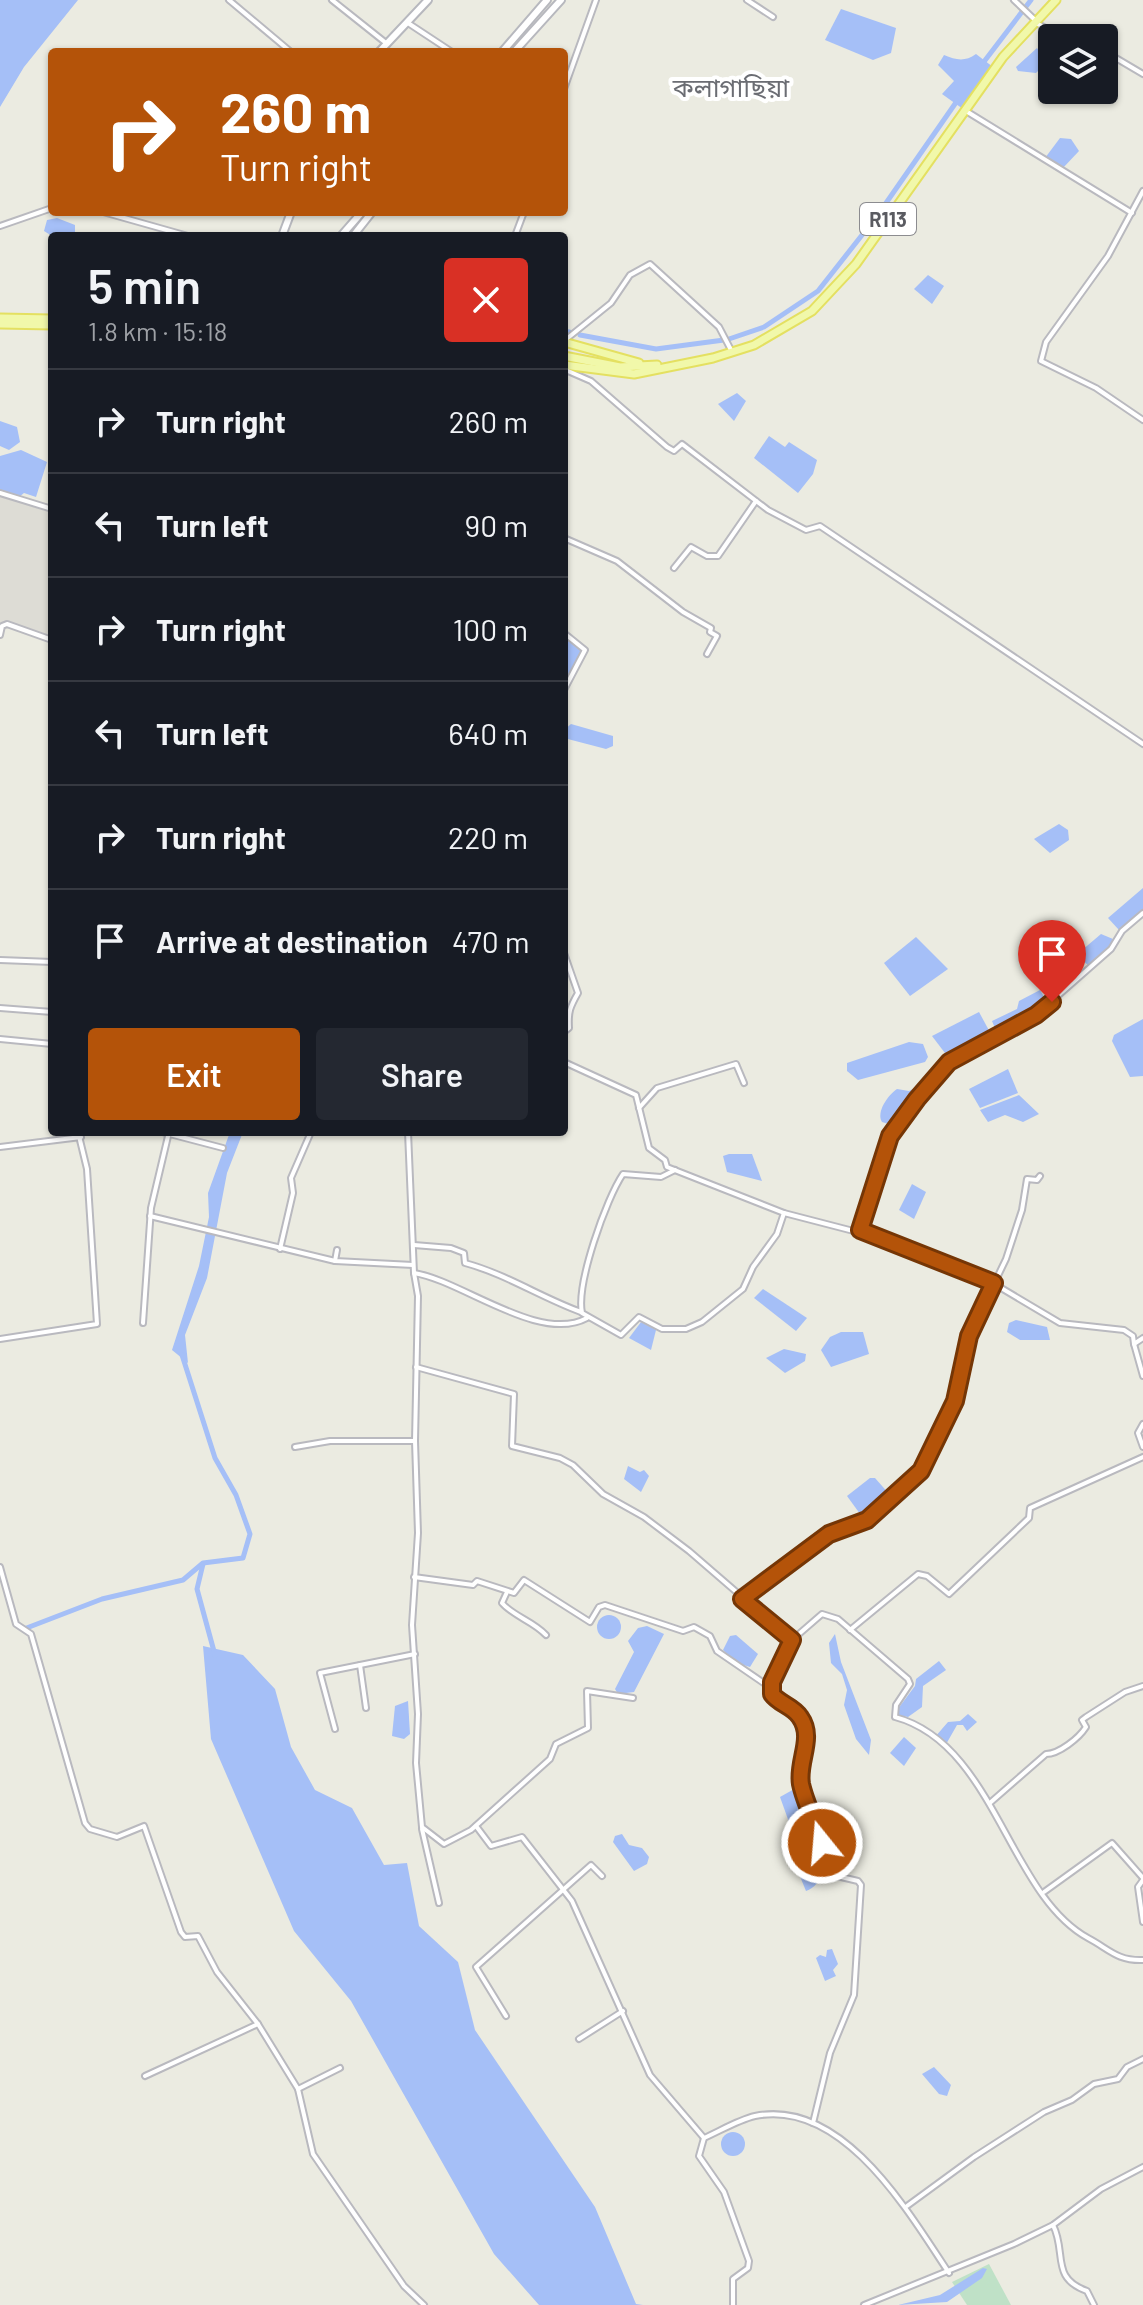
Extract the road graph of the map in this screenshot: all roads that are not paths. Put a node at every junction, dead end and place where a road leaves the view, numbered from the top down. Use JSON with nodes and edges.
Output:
{"nodes":[{"id":1,"x":229,"y":0,"type":"edge"},
{"id":2,"x":332,"y":0,"type":"edge"},
{"id":3,"x":417,"y":0,"type":"edge"},
{"id":4,"x":547,"y":0,"type":"edge"},
{"id":5,"x":561,"y":0,"type":"edge"},
{"id":6,"x":596,"y":0,"type":"edge"},
{"id":7,"x":747,"y":0,"type":"edge"},
{"id":8,"x":1014,"y":0,"type":"edge"},
{"id":9,"x":1056,"y":0,"type":"edge"},
{"id":10,"x":426,"y":2,"type":"edge"},
{"id":11,"x":773,"y":17,"type":"dead end"},
{"id":12,"x":1034,"y":20,"type":"junction"},
{"id":13,"x":408,"y":23,"type":"junction"},
{"id":14,"x":1041,"y":24,"type":"edge"},
{"id":15,"x":386,"y":43,"type":"junction"},
{"id":16,"x":286,"y":48,"type":"edge"},
{"id":17,"x":382,"y":48,"type":"edge"},
{"id":18,"x":446,"y":48,"type":"edge"},
{"id":19,"x":505,"y":48,"type":"edge"},
{"id":20,"x":518,"y":48,"type":"edge"},
{"id":21,"x":1118,"y":59,"type":"edge"},
{"id":22,"x":1143,"y":74,"type":"edge"},
{"id":23,"x":568,"y":78,"type":"edge"},
{"id":24,"x":964,"y":110,"type":"junction"},
{"id":25,"x":1143,"y":191,"type":"edge"},
{"id":26,"x":48,"y":209,"type":"edge"},
{"id":27,"x":1132,"y":213,"type":"junction"},
{"id":28,"x":117,"y":216,"type":"edge"},
{"id":29,"x":358,"y":216,"type":"edge"},
{"id":30,"x":369,"y":216,"type":"edge"},
{"id":31,"x":0,"y":226,"type":"edge"},
{"id":32,"x":174,"y":232,"type":"edge"},
{"id":33,"x":344,"y":232,"type":"edge"},
{"id":34,"x":356,"y":232,"type":"edge"},
{"id":35,"x":0,"y":321,"type":"edge"},
{"id":36,"x":48,"y":322,"type":"edge"},
{"id":37,"x":568,"y":339,"type":"edge"},
{"id":38,"x":568,"y":343,"type":"edge"},
{"id":39,"x":732,"y":353,"type":"junction"},
{"id":40,"x":568,"y":357,"type":"edge"},
{"id":41,"x":650,"y":365,"type":"junction"},
{"id":42,"x":667,"y":365,"type":"junction"},
{"id":43,"x":568,"y":366,"type":"edge"},
{"id":44,"x":568,"y":371,"type":"edge"},
{"id":45,"x":1143,"y":420,"type":"edge"},
{"id":46,"x":0,"y":493,"type":"edge"},
{"id":47,"x":756,"y":501,"type":"junction"},
{"id":48,"x":48,"y":508,"type":"edge"},
{"id":49,"x":568,"y":540,"type":"edge"},
{"id":50,"x":674,"y":568,"type":"dead end"},
{"id":51,"x":0,"y":635,"type":"edge"},
{"id":52,"x":568,"y":636,"type":"edge"},
{"id":53,"x":48,"y":639,"type":"edge"},
{"id":54,"x":707,"y":654,"type":"dead end"},
{"id":55,"x":568,"y":682,"type":"edge"},
{"id":56,"x":1143,"y":744,"type":"edge"},
{"id":57,"x":1143,"y":913,"type":"edge"},
{"id":58,"x":0,"y":960,"type":"edge"},
{"id":59,"x":48,"y":962,"type":"edge"},
{"id":60,"x":568,"y":964,"type":"edge"},
{"id":61,"x":0,"y":1008,"type":"edge"},
{"id":62,"x":48,"y":1012,"type":"edge"},
{"id":63,"x":568,"y":1012,"type":"edge"},
{"id":64,"x":0,"y":1039,"type":"edge"},
{"id":65,"x":48,"y":1044,"type":"edge"},
{"id":66,"x":568,"y":1064,"type":"edge"},
{"id":67,"x":744,"y":1083,"type":"dead end"},
{"id":68,"x":639,"y":1108,"type":"junction"},
{"id":69,"x":68,"y":1136,"type":"edge"},
{"id":70,"x":80,"y":1136,"type":"edge"},
{"id":71,"x":168,"y":1136,"type":"edge"},
{"id":72,"x":182,"y":1136,"type":"edge"},
{"id":73,"x":309,"y":1136,"type":"edge"},
{"id":74,"x":408,"y":1136,"type":"edge"},
{"id":75,"x":0,"y":1147,"type":"edge"},
{"id":76,"x":223,"y":1148,"type":"dead end"},
{"id":77,"x":675,"y":1170,"type":"junction"},
{"id":78,"x":1040,"y":1176,"type":"dead end"},
{"id":79,"x":784,"y":1213,"type":"junction"},
{"id":80,"x":150,"y":1216,"type":"junction"},
{"id":81,"x":860,"y":1230,"type":"junction"},
{"id":82,"x":414,"y":1245,"type":"junction"},
{"id":83,"x":280,"y":1249,"type":"junction"},
{"id":84,"x":337,"y":1250,"type":"dead end"},
{"id":85,"x":335,"y":1261,"type":"junction"},
{"id":86,"x":413,"y":1265,"type":"junction"},
{"id":87,"x":414,"y":1273,"type":"junction"},
{"id":88,"x":994,"y":1283,"type":"junction"},
{"id":89,"x":582,"y":1313,"type":"junction"},
{"id":90,"x":587,"y":1318,"type":"junction"},
{"id":91,"x":143,"y":1323,"type":"dead end"},
{"id":92,"x":1143,"y":1338,"type":"edge"},
{"id":93,"x":0,"y":1339,"type":"edge"},
{"id":94,"x":1134,"y":1344,"type":"junction"},
{"id":95,"x":416,"y":1367,"type":"junction"},
{"id":96,"x":1143,"y":1376,"type":"edge"},
{"id":97,"x":1143,"y":1424,"type":"edge"},
{"id":98,"x":415,"y":1441,"type":"junction"},
{"id":99,"x":295,"y":1447,"type":"dead end"},
{"id":100,"x":1143,"y":1447,"type":"edge"},
{"id":101,"x":1143,"y":1457,"type":"edge"},
{"id":102,"x":0,"y":1567,"type":"edge"},
{"id":103,"x":414,"y":1577,"type":"junction"},
{"id":104,"x":507,"y":1592,"type":"junction"},
{"id":105,"x":742,"y":1599,"type":"junction"},
{"id":106,"x":850,"y":1630,"type":"junction"},
{"id":107,"x":546,"y":1635,"type":"dead end"},
{"id":108,"x":792,"y":1640,"type":"junction"},
{"id":109,"x":415,"y":1654,"type":"junction"},
{"id":110,"x":360,"y":1665,"type":"junction"},
{"id":111,"x":1143,"y":1686,"type":"edge"},
{"id":112,"x":771,"y":1688,"type":"junction"},
{"id":113,"x":633,"y":1698,"type":"dead end"},
{"id":114,"x":366,"y":1708,"type":"dead end"},
{"id":115,"x":335,"y":1729,"type":"dead end"},
{"id":116,"x":990,"y":1802,"type":"junction"},
{"id":117,"x":476,"y":1826,"type":"junction"},
{"id":118,"x":422,"y":1827,"type":"junction"},
{"id":119,"x":602,"y":1876,"type":"dead end"},
{"id":120,"x":1143,"y":1879,"type":"edge"},
{"id":121,"x":564,"y":1889,"type":"junction"},
{"id":122,"x":1044,"y":1892,"type":"junction"},
{"id":123,"x":439,"y":1903,"type":"dead end"},
{"id":124,"x":1143,"y":1922,"type":"edge"},
{"id":125,"x":1143,"y":1960,"type":"edge"},
{"id":126,"x":623,"y":2011,"type":"junction"},
{"id":127,"x":506,"y":2016,"type":"dead end"},
{"id":128,"x":258,"y":2024,"type":"junction"},
{"id":129,"x":579,"y":2039,"type":"dead end"},
{"id":130,"x":1143,"y":2059,"type":"edge"},
{"id":131,"x":340,"y":2068,"type":"dead end"},
{"id":132,"x":145,"y":2076,"type":"dead end"},
{"id":133,"x":298,"y":2089,"type":"junction"},
{"id":134,"x":813,"y":2123,"type":"junction"},
{"id":135,"x":704,"y":2138,"type":"junction"},
{"id":136,"x":1143,"y":2167,"type":"edge"},
{"id":137,"x":907,"y":2207,"type":"junction"},
{"id":138,"x":1053,"y":2225,"type":"junction"},
{"id":139,"x":949,"y":2273,"type":"junction"},
{"id":140,"x":424,"y":2305,"type":"edge"},
{"id":141,"x":733,"y":2305,"type":"edge"},
{"id":142,"x":864,"y":2305,"type":"edge"},
{"id":143,"x":1094,"y":2305,"type":"edge"}],
"edges":[{"from":1,"to":16,"type":"street"},
{"from":2,"to":15,"type":"street"},
{"from":3,"to":10,"type":"street"},
{"from":4,"to":19,"type":"main road"},
{"from":5,"to":20,"type":"main road"},
{"from":6,"to":23,"type":"street"},
{"from":7,"to":11,"type":"street"},
{"from":8,"to":12,"type":"street"},
{"from":9,"to":12,"type":"main road","number":"R113"},
{"from":10,"to":13,"type":"main road"},
{"from":12,"to":14,"type":"street"},
{"from":12,"to":24,"type":"main road","number":"R113"},
{"from":13,"to":15,"type":"main road"},
{"from":13,"to":18,"type":"street"},
{"from":15,"to":17,"type":"main road"},
{"from":21,"to":22,"type":"street"},
{"from":24,"to":27,"type":"street"},
{"from":24,"to":39,"type":"main road","number":"R113"},
{"from":25,"to":27,"type":"street"},
{"from":26,"to":31,"type":"street"},
{"from":27,"to":45,"type":"street"},
{"from":28,"to":32,"type":"street"},
{"from":29,"to":33,"type":"main road"},
{"from":30,"to":34,"type":"main road"},
{"from":35,"to":36,"type":"main road"},
{"from":37,"to":39,"type":"street"},
{"from":38,"to":41,"type":"main road"},
{"from":39,"to":42,"type":"main road","number":"R113"},
{"from":40,"to":41,"type":"main road","number":"R113"},
{"from":41,"to":42,"type":"main road","number":"R113"},
{"from":42,"to":43,"type":"main road","number":"R113"},
{"from":44,"to":47,"type":"street"},
{"from":46,"to":48,"type":"street"},
{"from":47,"to":50,"type":"street"},
{"from":47,"to":56,"type":"street"},
{"from":49,"to":54,"type":"street"},
{"from":51,"to":53,"type":"street"},
{"from":52,"to":55,"type":"street"},
{"from":57,"to":81,"type":"street"},
{"from":58,"to":59,"type":"street"},
{"from":60,"to":63,"type":"street"},
{"from":61,"to":62,"type":"street"},
{"from":64,"to":65,"type":"street"},
{"from":66,"to":68,"type":"street"},
{"from":67,"to":68,"type":"street"},
{"from":68,"to":77,"type":"street"},
{"from":69,"to":75,"type":"street"},
{"from":70,"to":93,"type":"street"},
{"from":71,"to":80,"type":"street"},
{"from":72,"to":76,"type":"street"},
{"from":73,"to":83,"type":"street"},
{"from":74,"to":82,"type":"street"},
{"from":77,"to":79,"type":"street"},
{"from":77,"to":89,"type":"street"},
{"from":78,"to":88,"type":"street"},
{"from":79,"to":81,"type":"street"},
{"from":79,"to":90,"type":"street"},
{"from":80,"to":83,"type":"street"},
{"from":80,"to":91,"type":"street"},
{"from":81,"to":88,"type":"street"},
{"from":82,"to":86,"type":"street"},
{"from":82,"to":89,"type":"street"},
{"from":83,"to":85,"type":"street"},
{"from":84,"to":85,"type":"street"},
{"from":85,"to":86,"type":"street"},
{"from":86,"to":87,"type":"street"},
{"from":87,"to":90,"type":"street"},
{"from":87,"to":95,"type":"street"},
{"from":88,"to":94,"type":"street"},
{"from":88,"to":105,"type":"street"},
{"from":89,"to":90,"type":"street"},
{"from":92,"to":94,"type":"street"},
{"from":94,"to":96,"type":"street"},
{"from":95,"to":98,"type":"street"},
{"from":95,"to":105,"type":"street"},
{"from":97,"to":100,"type":"street"},
{"from":98,"to":99,"type":"street"},
{"from":98,"to":103,"type":"street"},
{"from":101,"to":106,"type":"street"},
{"from":102,"to":128,"type":"street"},
{"from":103,"to":104,"type":"street"},
{"from":103,"to":109,"type":"street"},
{"from":104,"to":107,"type":"street"},
{"from":104,"to":112,"type":"street"},
{"from":105,"to":108,"type":"street"},
{"from":106,"to":108,"type":"street"},
{"from":106,"to":116,"type":"street"},
{"from":108,"to":112,"type":"street"},
{"from":109,"to":110,"type":"street"},
{"from":109,"to":118,"type":"street"},
{"from":110,"to":114,"type":"street"},
{"from":110,"to":115,"type":"street"},
{"from":111,"to":116,"type":"street"},
{"from":112,"to":134,"type":"street"},
{"from":113,"to":117,"type":"street"},
{"from":116,"to":122,"type":"street"},
{"from":117,"to":118,"type":"street"},
{"from":117,"to":121,"type":"street"},
{"from":118,"to":123,"type":"street"},
{"from":119,"to":121,"type":"street"},
{"from":120,"to":122,"type":"street"},
{"from":120,"to":124,"type":"street"},
{"from":121,"to":126,"type":"street"},
{"from":121,"to":127,"type":"street"},
{"from":122,"to":125,"type":"street"},
{"from":126,"to":129,"type":"street"},
{"from":126,"to":135,"type":"street"},
{"from":128,"to":132,"type":"street"},
{"from":128,"to":133,"type":"street"},
{"from":130,"to":137,"type":"street"},
{"from":131,"to":133,"type":"street"},
{"from":133,"to":140,"type":"street"},
{"from":134,"to":135,"type":"street"},
{"from":134,"to":137,"type":"street"},
{"from":135,"to":141,"type":"street"},
{"from":136,"to":138,"type":"street"},
{"from":137,"to":139,"type":"street"},
{"from":138,"to":139,"type":"street"},
{"from":138,"to":143,"type":"street"},
{"from":139,"to":142,"type":"street"}]}
